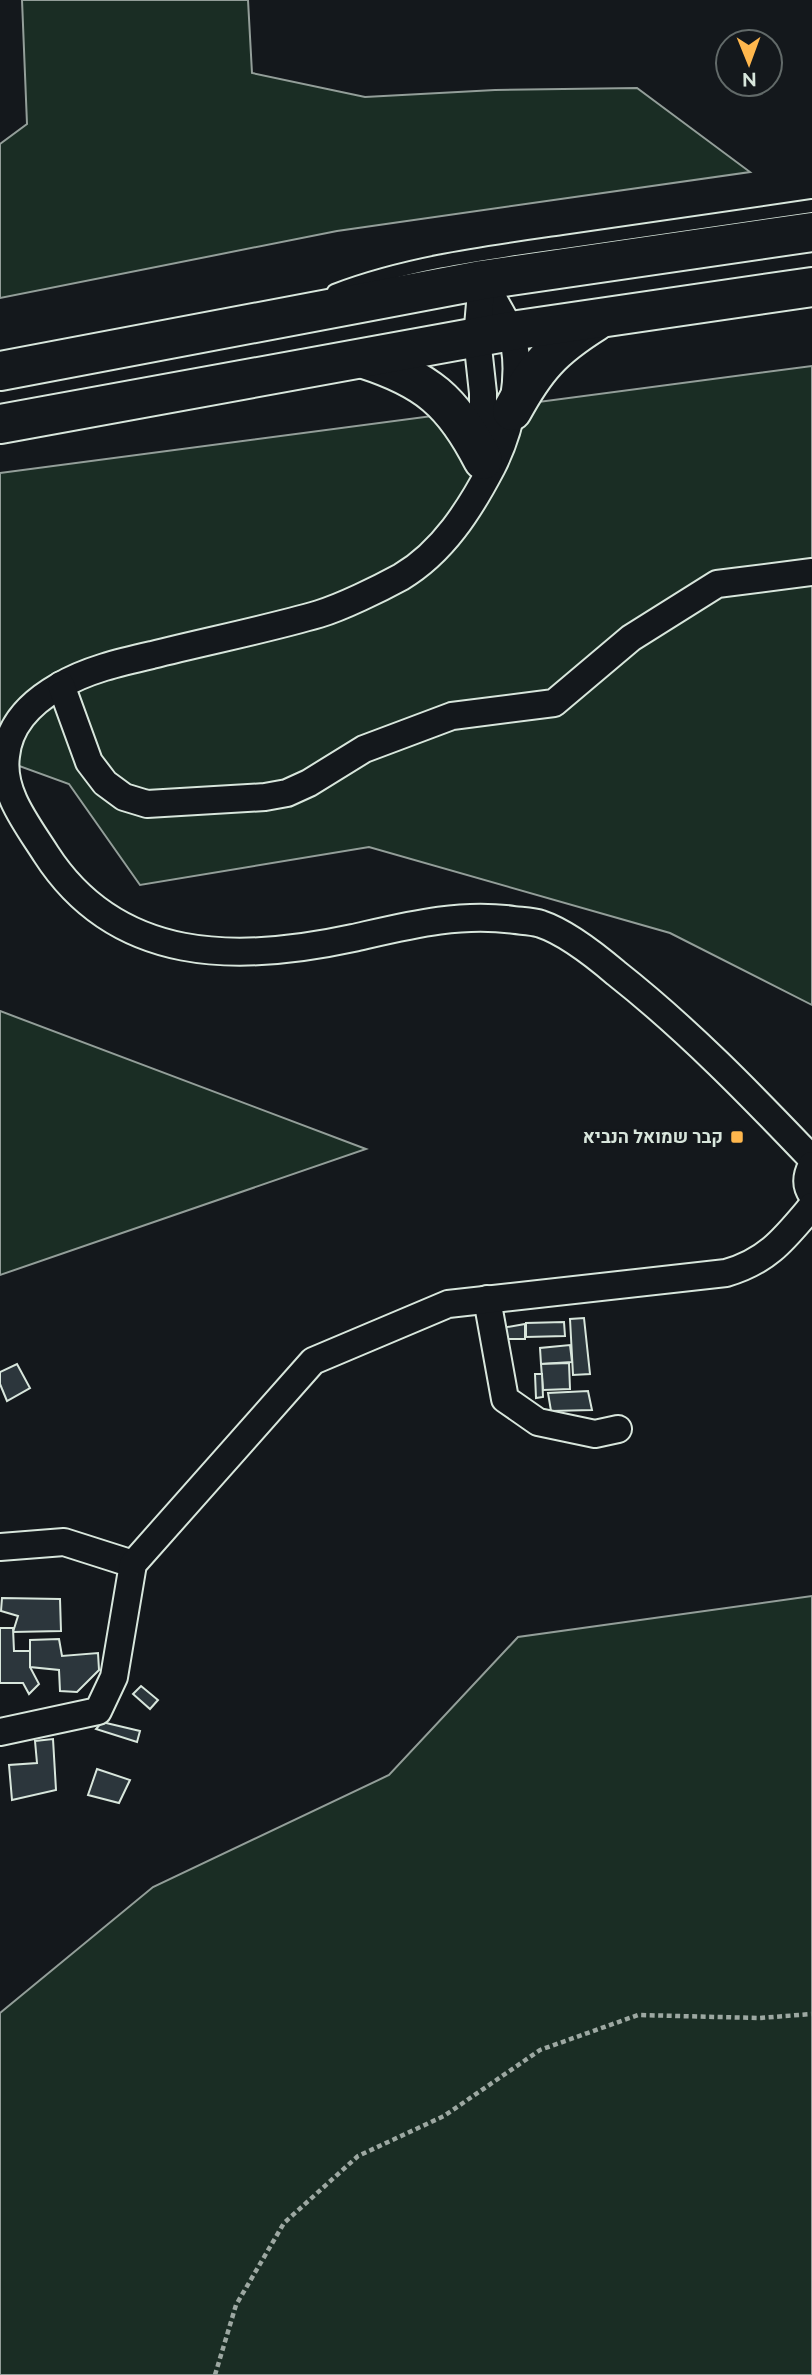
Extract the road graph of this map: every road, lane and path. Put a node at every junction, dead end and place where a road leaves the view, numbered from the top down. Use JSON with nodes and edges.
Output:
{"nodes":[{"id":1,"x":812,"y":205,"type":"edge"},
{"id":2,"x":812,"y":232,"type":"edge"},
{"id":3,"x":482,"y":280,"type":"junction"},
{"id":4,"x":812,"y":287,"type":"edge"},
{"id":5,"x":602,"y":318,"type":"junction"},
{"id":6,"x":243,"y":326,"type":"junction"},
{"id":7,"x":494,"y":335,"type":"junction"},
{"id":8,"x":364,"y":359,"type":"junction"},
{"id":9,"x":0,"y":371,"type":"edge"},
{"id":10,"x":512,"y":411,"type":"junction"},
{"id":11,"x":0,"y":425,"type":"edge"},
{"id":12,"x":480,"y":478,"type":"junction"},
{"id":13,"x":812,"y":572,"type":"edge"},
{"id":14,"x":61,"y":685,"type":"junction"},
{"id":15,"x":4,"y":783,"type":"edge"},
{"id":16,"x":812,"y":1159,"type":"edge"},
{"id":17,"x":812,"y":1165,"type":"edge"},
{"id":18,"x":812,"y":1195,"type":"edge"},
{"id":19,"x":812,"y":1206,"type":"edge"},
{"id":20,"x":487,"y":1299,"type":"junction"},
{"id":21,"x":618,"y":1429,"type":"dead end"},
{"id":22,"x":0,"y":1547,"type":"edge"},
{"id":23,"x":132,"y":1564,"type":"junction"},
{"id":24,"x":0,"y":1732,"type":"edge"},
{"id":25,"x":812,"y":2014,"type":"edge"},
{"id":26,"x":215,"y":2375,"type":"edge"}],
"edges":[{"from":1,"to":6,"type":"lane"},
{"from":2,"to":3,"type":"main road"},
{"from":3,"to":6,"type":"main road"},
{"from":3,"to":7,"type":"street"},
{"from":4,"to":5,"type":"main road"},
{"from":5,"to":7,"type":"main road"},
{"from":5,"to":10,"type":"main road"},
{"from":6,"to":9,"type":"main road"},
{"from":7,"to":8,"type":"main road"},
{"from":7,"to":10,"type":"street"},
{"from":7,"to":12,"type":"street"},
{"from":8,"to":11,"type":"main road"},
{"from":8,"to":12,"type":"main road"},
{"from":10,"to":12,"type":"street"},
{"from":12,"to":14,"type":"street"},
{"from":13,"to":14,"type":"street"},
{"from":14,"to":15,"type":"street"},
{"from":15,"to":16,"type":"street"},
{"from":17,"to":18,"type":"street"},
{"from":19,"to":20,"type":"street"},
{"from":20,"to":21,"type":"street"},
{"from":20,"to":23,"type":"street"},
{"from":22,"to":23,"type":"street"},
{"from":23,"to":24,"type":"street"},
{"from":25,"to":26,"type":"path"}]}
